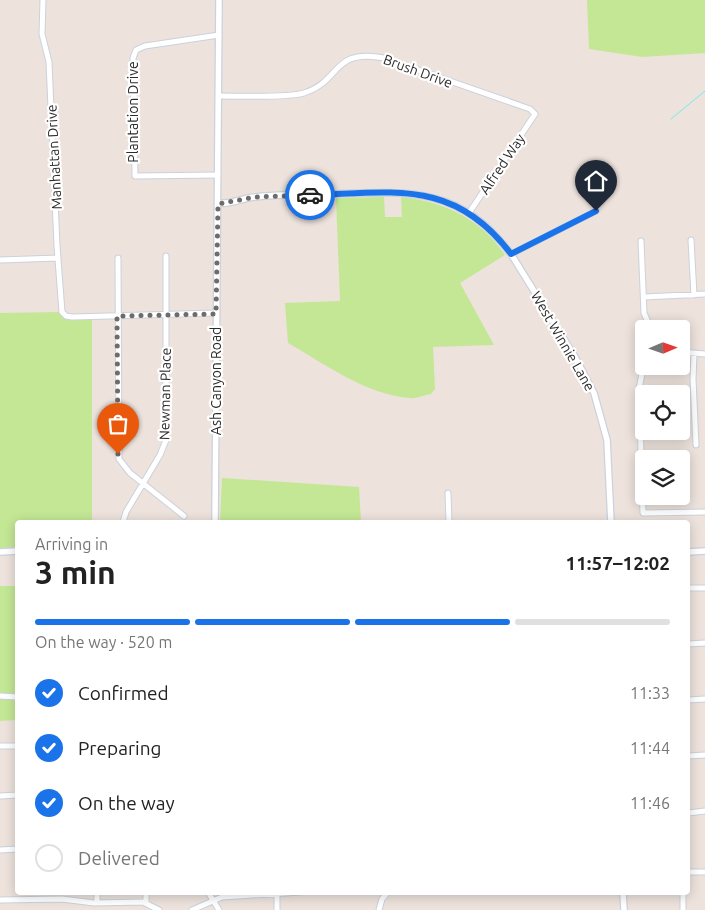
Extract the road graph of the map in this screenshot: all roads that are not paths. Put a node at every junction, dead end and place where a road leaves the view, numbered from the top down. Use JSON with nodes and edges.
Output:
{"nodes":[{"id":1,"x":43,"y":0,"type":"edge"},
{"id":2,"x":219,"y":0,"type":"edge"},
{"id":3,"x":219,"y":34,"type":"junction"},
{"id":4,"x":219,"y":96,"type":"junction"},
{"id":5,"x":535,"y":114,"type":"joint"},
{"id":6,"x":218,"y":175,"type":"junction"},
{"id":7,"x":218,"y":204,"type":"junction"},
{"id":8,"x":596,"y":211,"type":"dead end"},
{"id":9,"x":469,"y":213,"type":"junction"},
{"id":10,"x":691,"y":240,"type":"dead end"},
{"id":11,"x":641,"y":241,"type":"dead end"},
{"id":12,"x":511,"y":254,"type":"junction"},
{"id":13,"x":166,"y":256,"type":"dead end"},
{"id":14,"x":58,"y":258,"type":"junction"},
{"id":15,"x":118,"y":258,"type":"dead end"},
{"id":16,"x":0,"y":260,"type":"edge"},
{"id":17,"x":705,"y":294,"type":"edge"},
{"id":18,"x":694,"y":295,"type":"junction"},
{"id":19,"x":644,"y":297,"type":"junction"},
{"id":20,"x":216,"y":314,"type":"junction"},
{"id":21,"x":166,"y":315,"type":"junction"},
{"id":22,"x":117,"y":316,"type":"junction"},
{"id":23,"x":647,"y":320,"type":"edge"},
{"id":24,"x":690,"y":353,"type":"edge"},
{"id":25,"x":694,"y":354,"type":"junction"},
{"id":26,"x":705,"y":354,"type":"edge"},
{"id":27,"x":642,"y":375,"type":"edge"},
{"id":28,"x":696,"y":446,"type":"dead end"},
{"id":29,"x":143,"y":483,"type":"junction"},
{"id":30,"x":448,"y":493,"type":"dead end"},
{"id":31,"x":705,"y":512,"type":"edge"},
{"id":32,"x":184,"y":516,"type":"dead end"},
{"id":33,"x":124,"y":520,"type":"edge"},
{"id":34,"x":215,"y":520,"type":"edge"},
{"id":35,"x":449,"y":520,"type":"edge"},
{"id":36,"x":611,"y":520,"type":"edge"},
{"id":37,"x":15,"y":551,"type":"edge"},
{"id":38,"x":705,"y":551,"type":"edge"},
{"id":39,"x":0,"y":552,"type":"edge"},
{"id":40,"x":690,"y":552,"type":"edge"},
{"id":41,"x":690,"y":588,"type":"edge"},
{"id":42,"x":705,"y":588,"type":"edge"},
{"id":43,"x":690,"y":644,"type":"edge"},
{"id":44,"x":705,"y":644,"type":"edge"},
{"id":45,"x":0,"y":696,"type":"edge"},
{"id":46,"x":15,"y":697,"type":"edge"},
{"id":47,"x":705,"y":699,"type":"edge"},
{"id":48,"x":690,"y":700,"type":"edge"},
{"id":49,"x":0,"y":746,"type":"edge"},
{"id":50,"x":15,"y":746,"type":"edge"},
{"id":51,"x":705,"y":755,"type":"edge"},
{"id":52,"x":690,"y":756,"type":"edge"},
{"id":53,"x":15,"y":795,"type":"edge"},
{"id":54,"x":0,"y":796,"type":"edge"},
{"id":55,"x":705,"y":811,"type":"edge"},
{"id":56,"x":690,"y":813,"type":"edge"},
{"id":57,"x":15,"y":849,"type":"edge"},
{"id":58,"x":0,"y":850,"type":"edge"},
{"id":59,"x":690,"y":872,"type":"edge"},
{"id":60,"x":705,"y":872,"type":"edge"},
{"id":61,"x":97,"y":895,"type":"edge"},
{"id":62,"x":146,"y":895,"type":"edge"},
{"id":63,"x":210,"y":895,"type":"edge"},
{"id":64,"x":243,"y":895,"type":"edge"},
{"id":65,"x":277,"y":895,"type":"edge"},
{"id":66,"x":386,"y":895,"type":"edge"},
{"id":67,"x":623,"y":895,"type":"edge"},
{"id":68,"x":683,"y":895,"type":"edge"},
{"id":69,"x":213,"y":899,"type":"junction"},
{"id":70,"x":0,"y":900,"type":"edge"},
{"id":71,"x":146,"y":902,"type":"junction"},
{"id":72,"x":97,"y":903,"type":"junction"},
{"id":73,"x":379,"y":907,"type":"edge"},
{"id":74,"x":159,"y":910,"type":"edge"},
{"id":75,"x":192,"y":910,"type":"edge"},
{"id":76,"x":219,"y":910,"type":"edge"},
{"id":77,"x":278,"y":910,"type":"edge"},
{"id":78,"x":624,"y":910,"type":"edge"},
{"id":79,"x":683,"y":910,"type":"edge"}],
"edges":[{"from":1,"to":14,"type":"street","name":"Manhattan Drive"},
{"from":2,"to":3,"type":"street","name":"Ash Canyon Road"},
{"from":3,"to":4,"type":"street","name":"Ash Canyon Road"},
{"from":3,"to":6,"type":"street","name":"Plantation Drive"},
{"from":4,"to":5,"type":"street","name":"Brush Drive"},
{"from":4,"to":6,"type":"street","name":"Ash Canyon Road"},
{"from":5,"to":9,"type":"street","name":"Alfred Way"},
{"from":6,"to":7,"type":"street","name":"Ash Canyon Road"},
{"from":7,"to":9,"type":"street","name":"West Winnie Lane"},
{"from":7,"to":20,"type":"street","name":"Ash Canyon Road"},
{"from":8,"to":12,"type":"street"},
{"from":9,"to":12,"type":"street","name":"West Winnie Lane"},
{"from":10,"to":18,"type":"street"},
{"from":11,"to":19,"type":"street"},
{"from":12,"to":36,"type":"street","name":"West Winnie Lane"},
{"from":13,"to":21,"type":"street","name":"Newman Place"},
{"from":14,"to":16,"type":"street"},
{"from":14,"to":22,"type":"street","name":"Manhattan Drive"},
{"from":15,"to":22,"type":"street"},
{"from":17,"to":18,"type":"street"},
{"from":18,"to":19,"type":"street"},
{"from":19,"to":23,"type":"street"},
{"from":20,"to":21,"type":"street"},
{"from":20,"to":34,"type":"street","name":"Ash Canyon Road"},
{"from":21,"to":22,"type":"street"},
{"from":21,"to":29,"type":"street","name":"Newman Place"},
{"from":22,"to":29,"type":"street"},
{"from":24,"to":25,"type":"street"},
{"from":25,"to":26,"type":"street"},
{"from":25,"to":28,"type":"street"},
{"from":27,"to":31,"type":"street"},
{"from":29,"to":32,"type":"street"},
{"from":29,"to":33,"type":"street","name":"Newman Place"},
{"from":30,"to":35,"type":"street"},
{"from":37,"to":39,"type":"street"},
{"from":38,"to":40,"type":"street"},
{"from":41,"to":42,"type":"street"},
{"from":43,"to":44,"type":"street"},
{"from":45,"to":46,"type":"street"},
{"from":47,"to":48,"type":"street"},
{"from":49,"to":50,"type":"street"},
{"from":51,"to":52,"type":"street"},
{"from":53,"to":54,"type":"street"},
{"from":55,"to":56,"type":"street"},
{"from":57,"to":58,"type":"street"},
{"from":59,"to":60,"type":"street"},
{"from":61,"to":72,"type":"street"},
{"from":62,"to":71,"type":"street"},
{"from":63,"to":69,"type":"street"},
{"from":64,"to":69,"type":"street"},
{"from":65,"to":77,"type":"street"},
{"from":66,"to":73,"type":"street"},
{"from":67,"to":78,"type":"street"},
{"from":68,"to":79,"type":"street"},
{"from":69,"to":75,"type":"street"},
{"from":69,"to":76,"type":"street"},
{"from":70,"to":72,"type":"street"},
{"from":71,"to":72,"type":"street"},
{"from":71,"to":74,"type":"street"}]}
